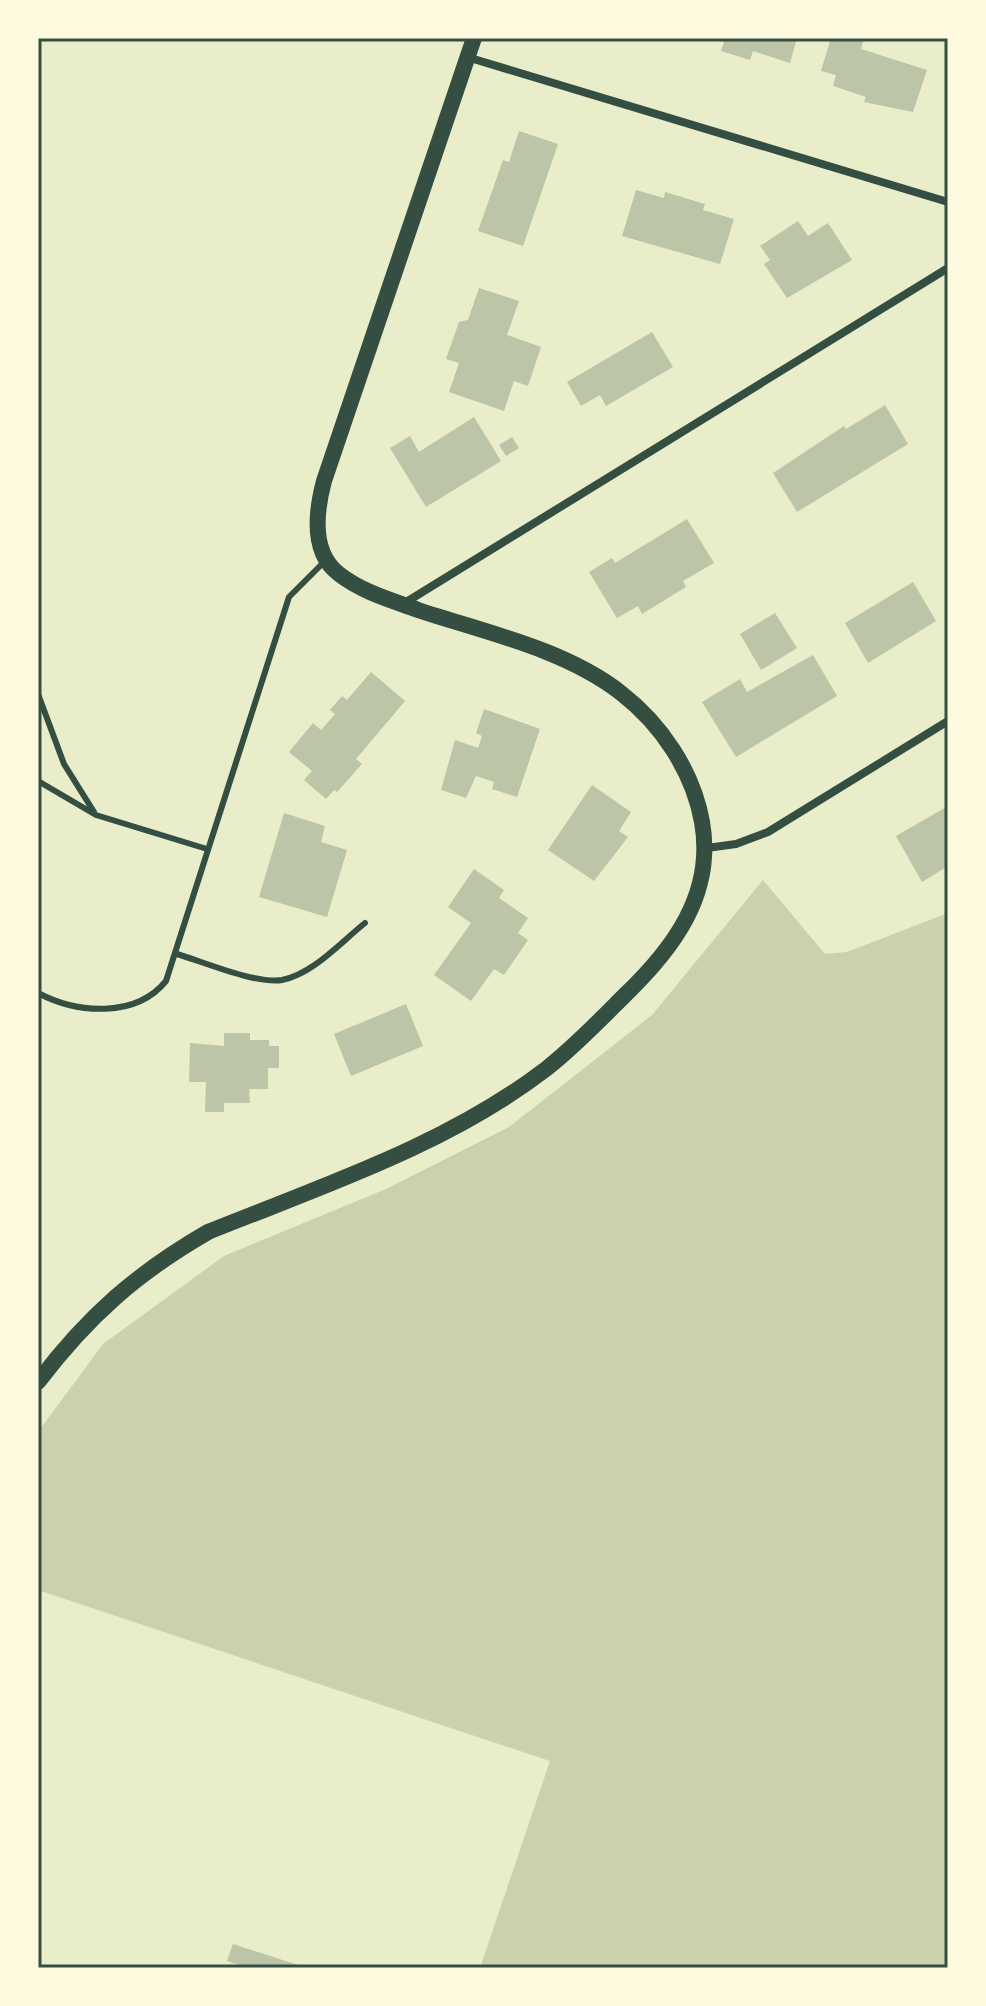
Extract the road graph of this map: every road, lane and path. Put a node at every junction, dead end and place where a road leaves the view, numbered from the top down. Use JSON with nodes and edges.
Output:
{"nodes":[{"id":1,"x":474,"y":38,"type":"edge"},
{"id":2,"x":467,"y":57,"type":"junction"},
{"id":3,"x":948,"y":202,"type":"edge"},
{"id":4,"x":948,"y":268,"type":"edge"},
{"id":5,"x":326,"y":560,"type":"junction"},
{"id":6,"x":402,"y":604,"type":"junction"},
{"id":7,"x":38,"y":694,"type":"edge"},
{"id":8,"x":948,"y":721,"type":"edge"},
{"id":9,"x":38,"y":781,"type":"edge"},
{"id":10,"x":96,"y":815,"type":"junction"},
{"id":11,"x":707,"y":848,"type":"junction"},
{"id":12,"x":207,"y":849,"type":"junction"},
{"id":13,"x":365,"y":923,"type":"dead end"},
{"id":14,"x":177,"y":954,"type":"junction"},
{"id":15,"x":38,"y":993,"type":"edge"},
{"id":16,"x":38,"y":1382,"type":"edge"}],
"edges":[{"from":1,"to":2,"type":"main road"},
{"from":2,"to":3,"type":"street"},
{"from":2,"to":5,"type":"main road"},
{"from":4,"to":6,"type":"street"},
{"from":5,"to":6,"type":"main road"},
{"from":5,"to":12,"type":"lane"},
{"from":6,"to":11,"type":"main road"},
{"from":7,"to":10,"type":"lane"},
{"from":8,"to":11,"type":"street"},
{"from":9,"to":10,"type":"lane"},
{"from":10,"to":12,"type":"lane"},
{"from":11,"to":16,"type":"main road"},
{"from":12,"to":14,"type":"lane"},
{"from":13,"to":14,"type":"lane"},
{"from":14,"to":15,"type":"lane"}]}
